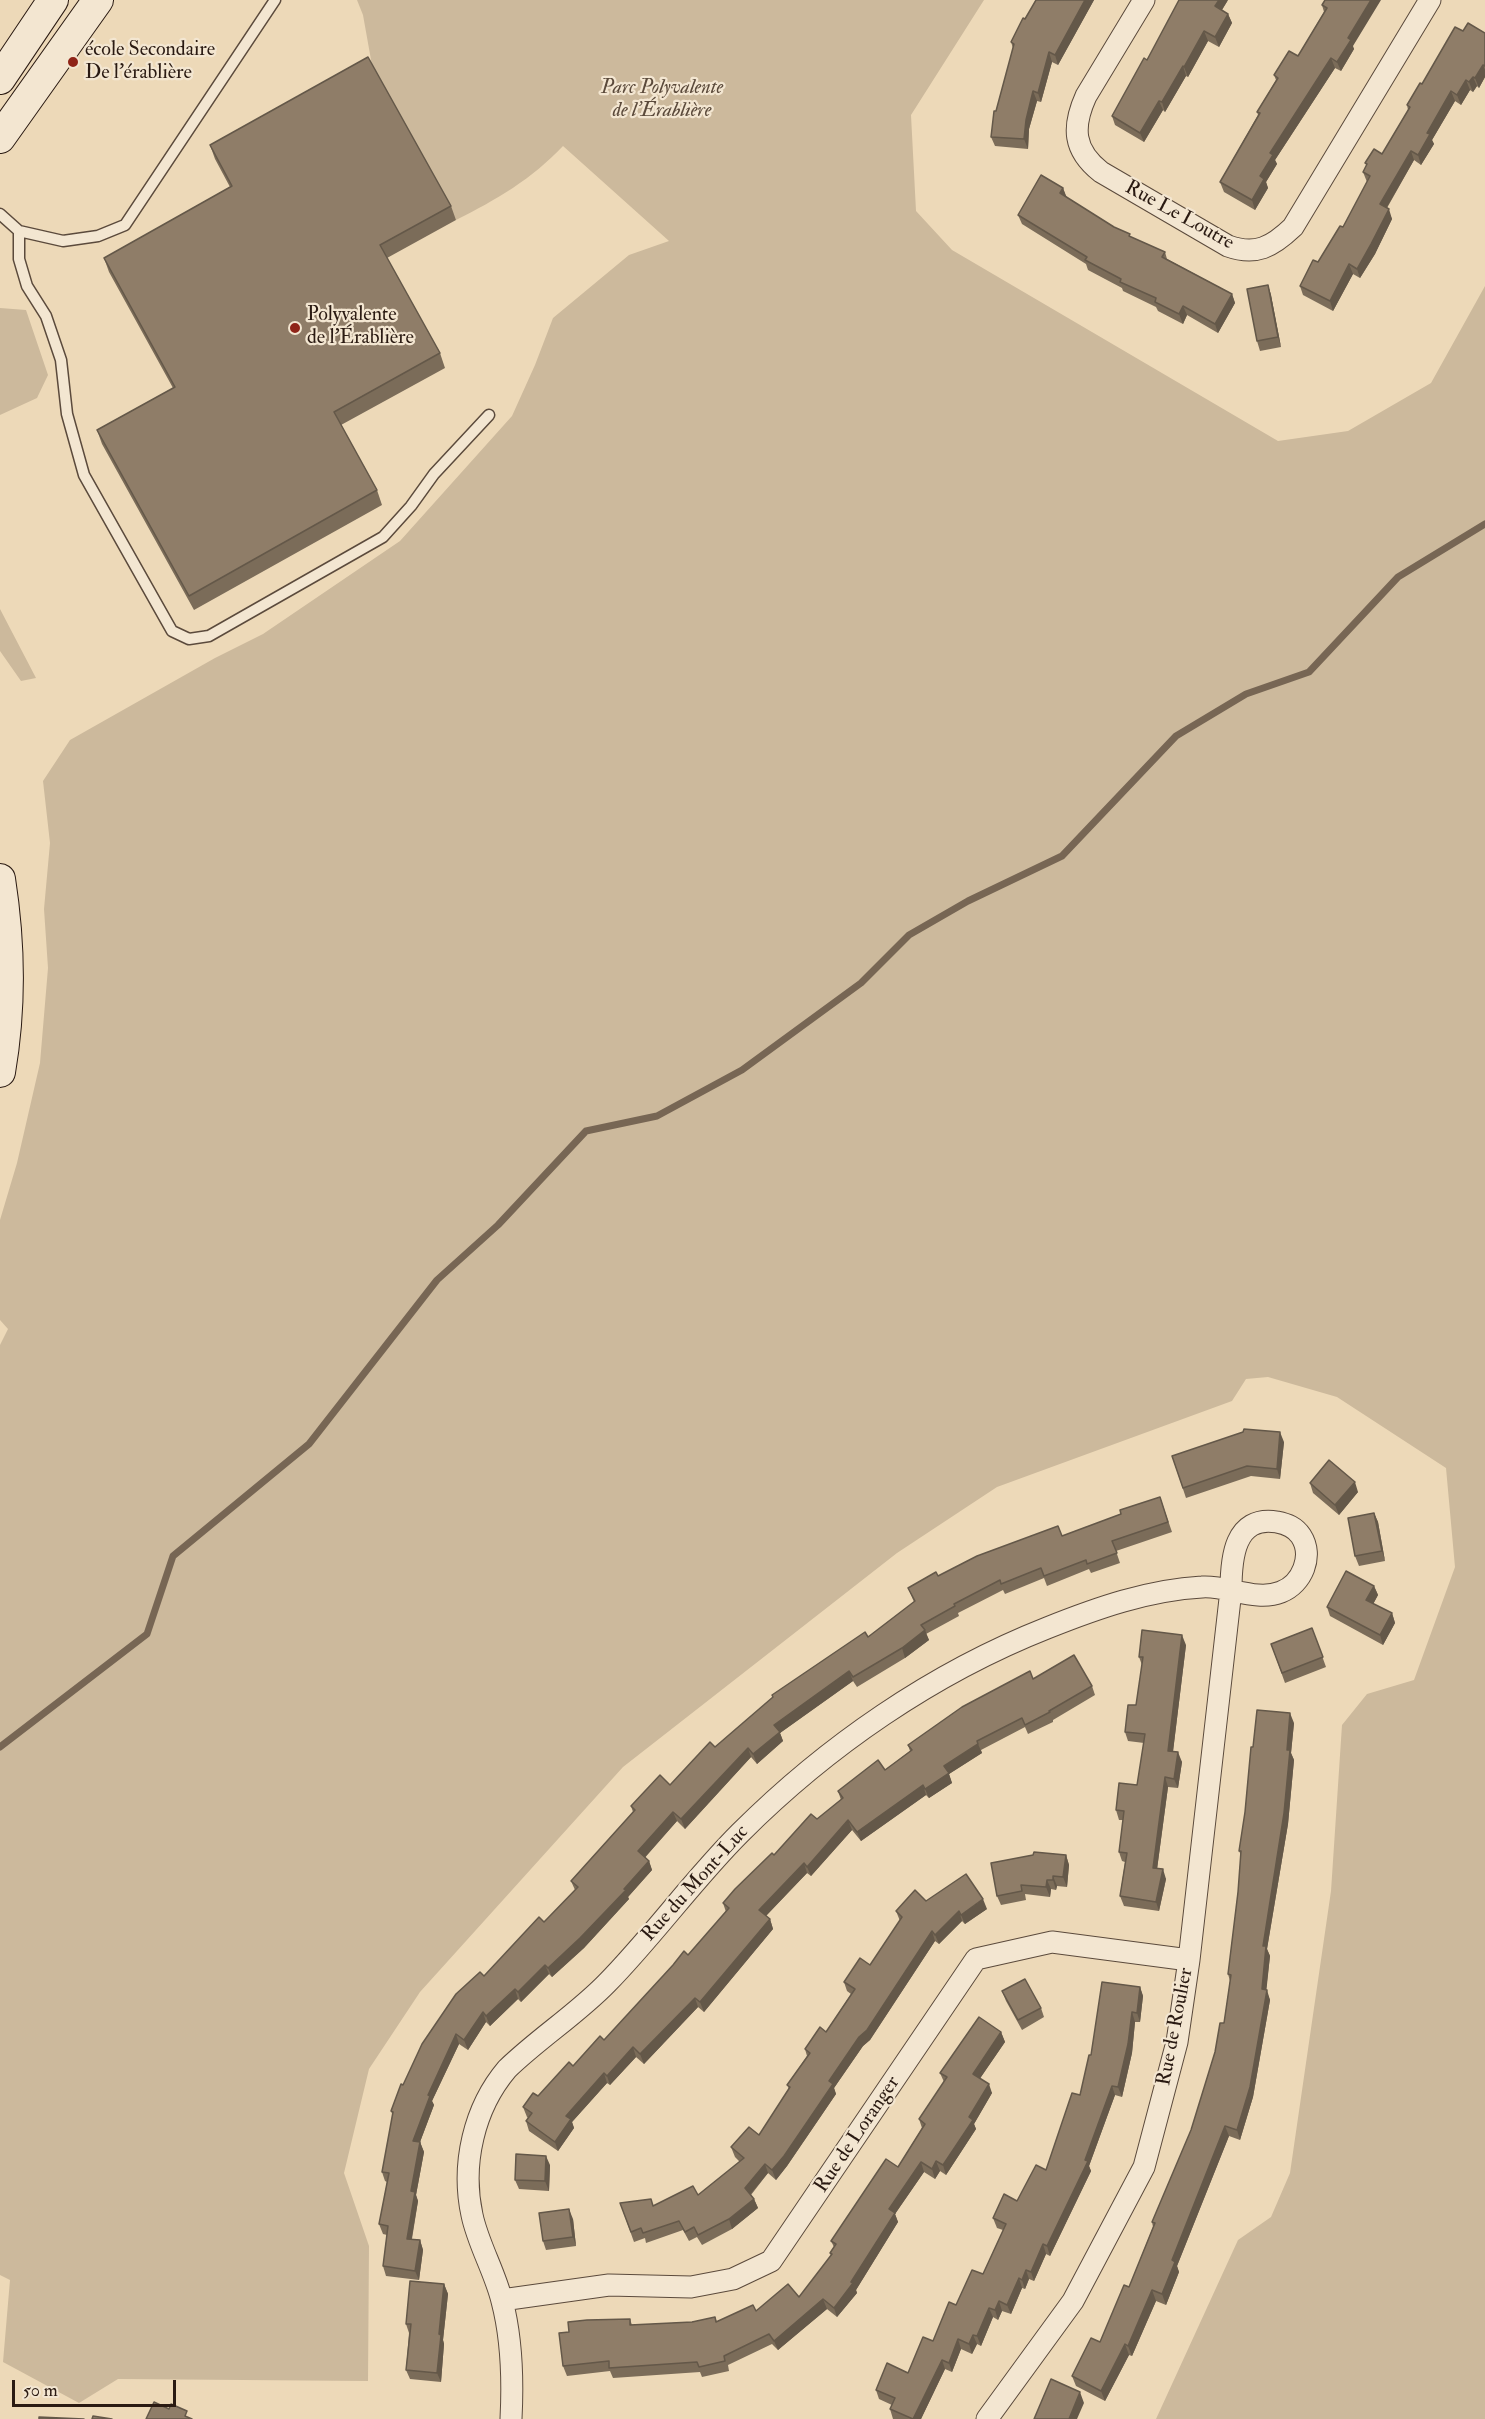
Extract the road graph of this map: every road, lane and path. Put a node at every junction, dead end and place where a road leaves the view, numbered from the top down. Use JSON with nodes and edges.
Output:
{"nodes":[{"id":1,"x":53,"y":0,"type":"edge"},
{"id":2,"x":98,"y":0,"type":"edge"},
{"id":3,"x":274,"y":0,"type":"edge"},
{"id":4,"x":1144,"y":0,"type":"edge"},
{"id":5,"x":1430,"y":0,"type":"edge"},
{"id":6,"x":0,"y":79,"type":"edge"},
{"id":7,"x":0,"y":138,"type":"edge"},
{"id":8,"x":0,"y":214,"type":"edge"},
{"id":9,"x":19,"y":231,"type":"junction"},
{"id":10,"x":489,"y":415,"type":"dead end"},
{"id":11,"x":0,"y":879,"type":"edge"},
{"id":12,"x":0,"y":1072,"type":"edge"},
{"id":13,"x":1231,"y":1590,"type":"joint"},
{"id":14,"x":1189,"y":1960,"type":"junction"},
{"id":15,"x":502,"y":2300,"type":"junction"},
{"id":16,"x":511,"y":2419,"type":"edge"},
{"id":17,"x":987,"y":2419,"type":"edge"}],
"edges":[{"from":1,"to":6,"type":"street"},
{"from":2,"to":7,"type":"street"},
{"from":3,"to":9,"type":"lane"},
{"from":4,"to":5,"type":"street","name":"Rue Le Loutre"},
{"from":8,"to":9,"type":"lane"},
{"from":9,"to":10,"type":"lane"},
{"from":11,"to":12,"type":"street"},
{"from":13,"to":14,"type":"street","name":"Rue de Roulier"},
{"from":13,"to":15,"type":"street","name":"Rue du Mont-Luc"},
{"from":14,"to":15,"type":"street","name":"Rue de Loranger"},
{"from":14,"to":17,"type":"street","name":"Rue de Roulier"},
{"from":15,"to":16,"type":"street","name":"Rue du Mont-Luc"}]}
